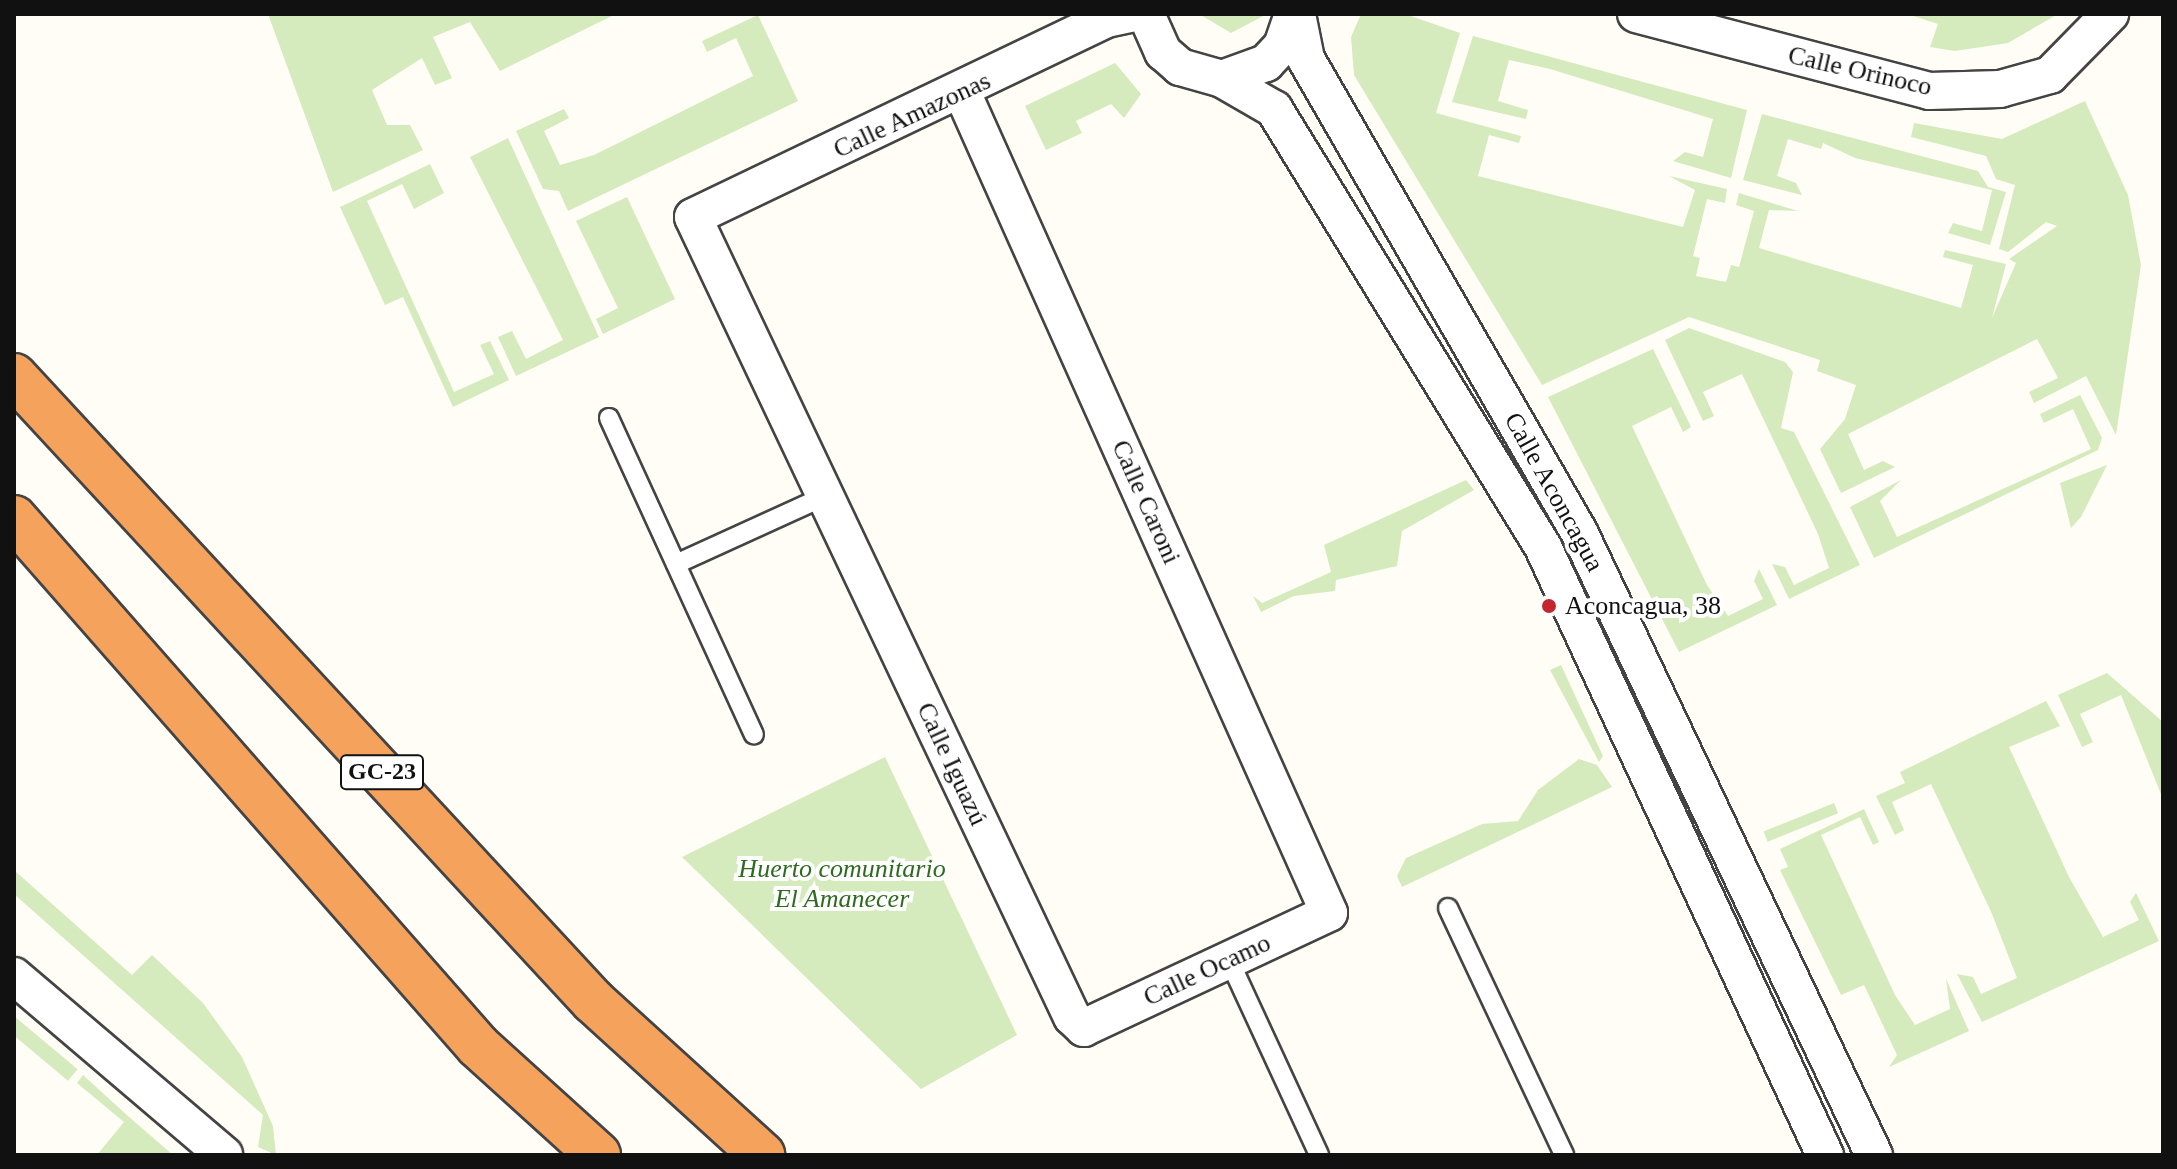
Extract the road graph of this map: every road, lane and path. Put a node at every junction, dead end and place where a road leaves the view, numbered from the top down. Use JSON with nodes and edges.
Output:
{"nodes":[{"id":1,"x":1130,"y":14,"type":"edge"},
{"id":2,"x":1146,"y":14,"type":"edge"},
{"id":3,"x":1295,"y":14,"type":"edge"},
{"id":4,"x":1636,"y":14,"type":"edge"},
{"id":5,"x":2110,"y":14,"type":"edge"},
{"id":6,"x":1222,"y":79,"type":"junction"},
{"id":7,"x":962,"y":92,"type":"junction"},
{"id":8,"x":693,"y":217,"type":"joint"},
{"id":9,"x":14,"y":376,"type":"edge"},
{"id":10,"x":609,"y":418,"type":"dead end"},
{"id":11,"x":825,"y":496,"type":"junction"},
{"id":12,"x":14,"y":518,"type":"edge"},
{"id":13,"x":676,"y":564,"type":"junction"},
{"id":14,"x":754,"y":734,"type":"dead end"},
{"id":15,"x":1448,"y":908,"type":"dead end"},
{"id":16,"x":1329,"y":913,"type":"joint"},
{"id":17,"x":1229,"y":960,"type":"junction"},
{"id":18,"x":14,"y":976,"type":"edge"},
{"id":19,"x":1084,"y":1028,"type":"joint"},
{"id":20,"x":224,"y":1155,"type":"edge"},
{"id":21,"x":598,"y":1155,"type":"edge"},
{"id":22,"x":762,"y":1155,"type":"edge"},
{"id":23,"x":1319,"y":1155,"type":"edge"},
{"id":24,"x":1564,"y":1155,"type":"edge"},
{"id":25,"x":1825,"y":1155,"type":"edge"},
{"id":26,"x":1874,"y":1155,"type":"edge"}],
"edges":[{"from":1,"to":7,"type":"street","name":"Calle Amazonas"},
{"from":2,"to":6,"type":"street","name":"Calle Aconcagua"},
{"from":3,"to":6,"type":"street"},
{"from":3,"to":26,"type":"street","name":"Calle Aconcagua"},
{"from":4,"to":5,"type":"street","name":"Calle Orinoco"},
{"from":6,"to":25,"type":"street","name":"Calle Aconcagua"},
{"from":7,"to":8,"type":"street","name":"Calle Amazonas"},
{"from":7,"to":16,"type":"street","name":"Calle Caroni"},
{"from":8,"to":11,"type":"street","name":"Calle Iguazú"},
{"from":9,"to":22,"type":"highway","number":"GC-23"},
{"from":10,"to":13,"type":"lane"},
{"from":11,"to":13,"type":"lane"},
{"from":11,"to":19,"type":"street","name":"Calle Iguazú"},
{"from":12,"to":21,"type":"highway"},
{"from":13,"to":14,"type":"lane"},
{"from":15,"to":24,"type":"lane"},
{"from":16,"to":17,"type":"street","name":"Calle Ocamo"},
{"from":17,"to":19,"type":"street","name":"Calle Ocamo"},
{"from":17,"to":23,"type":"lane"},
{"from":18,"to":20,"type":"street"}]}
